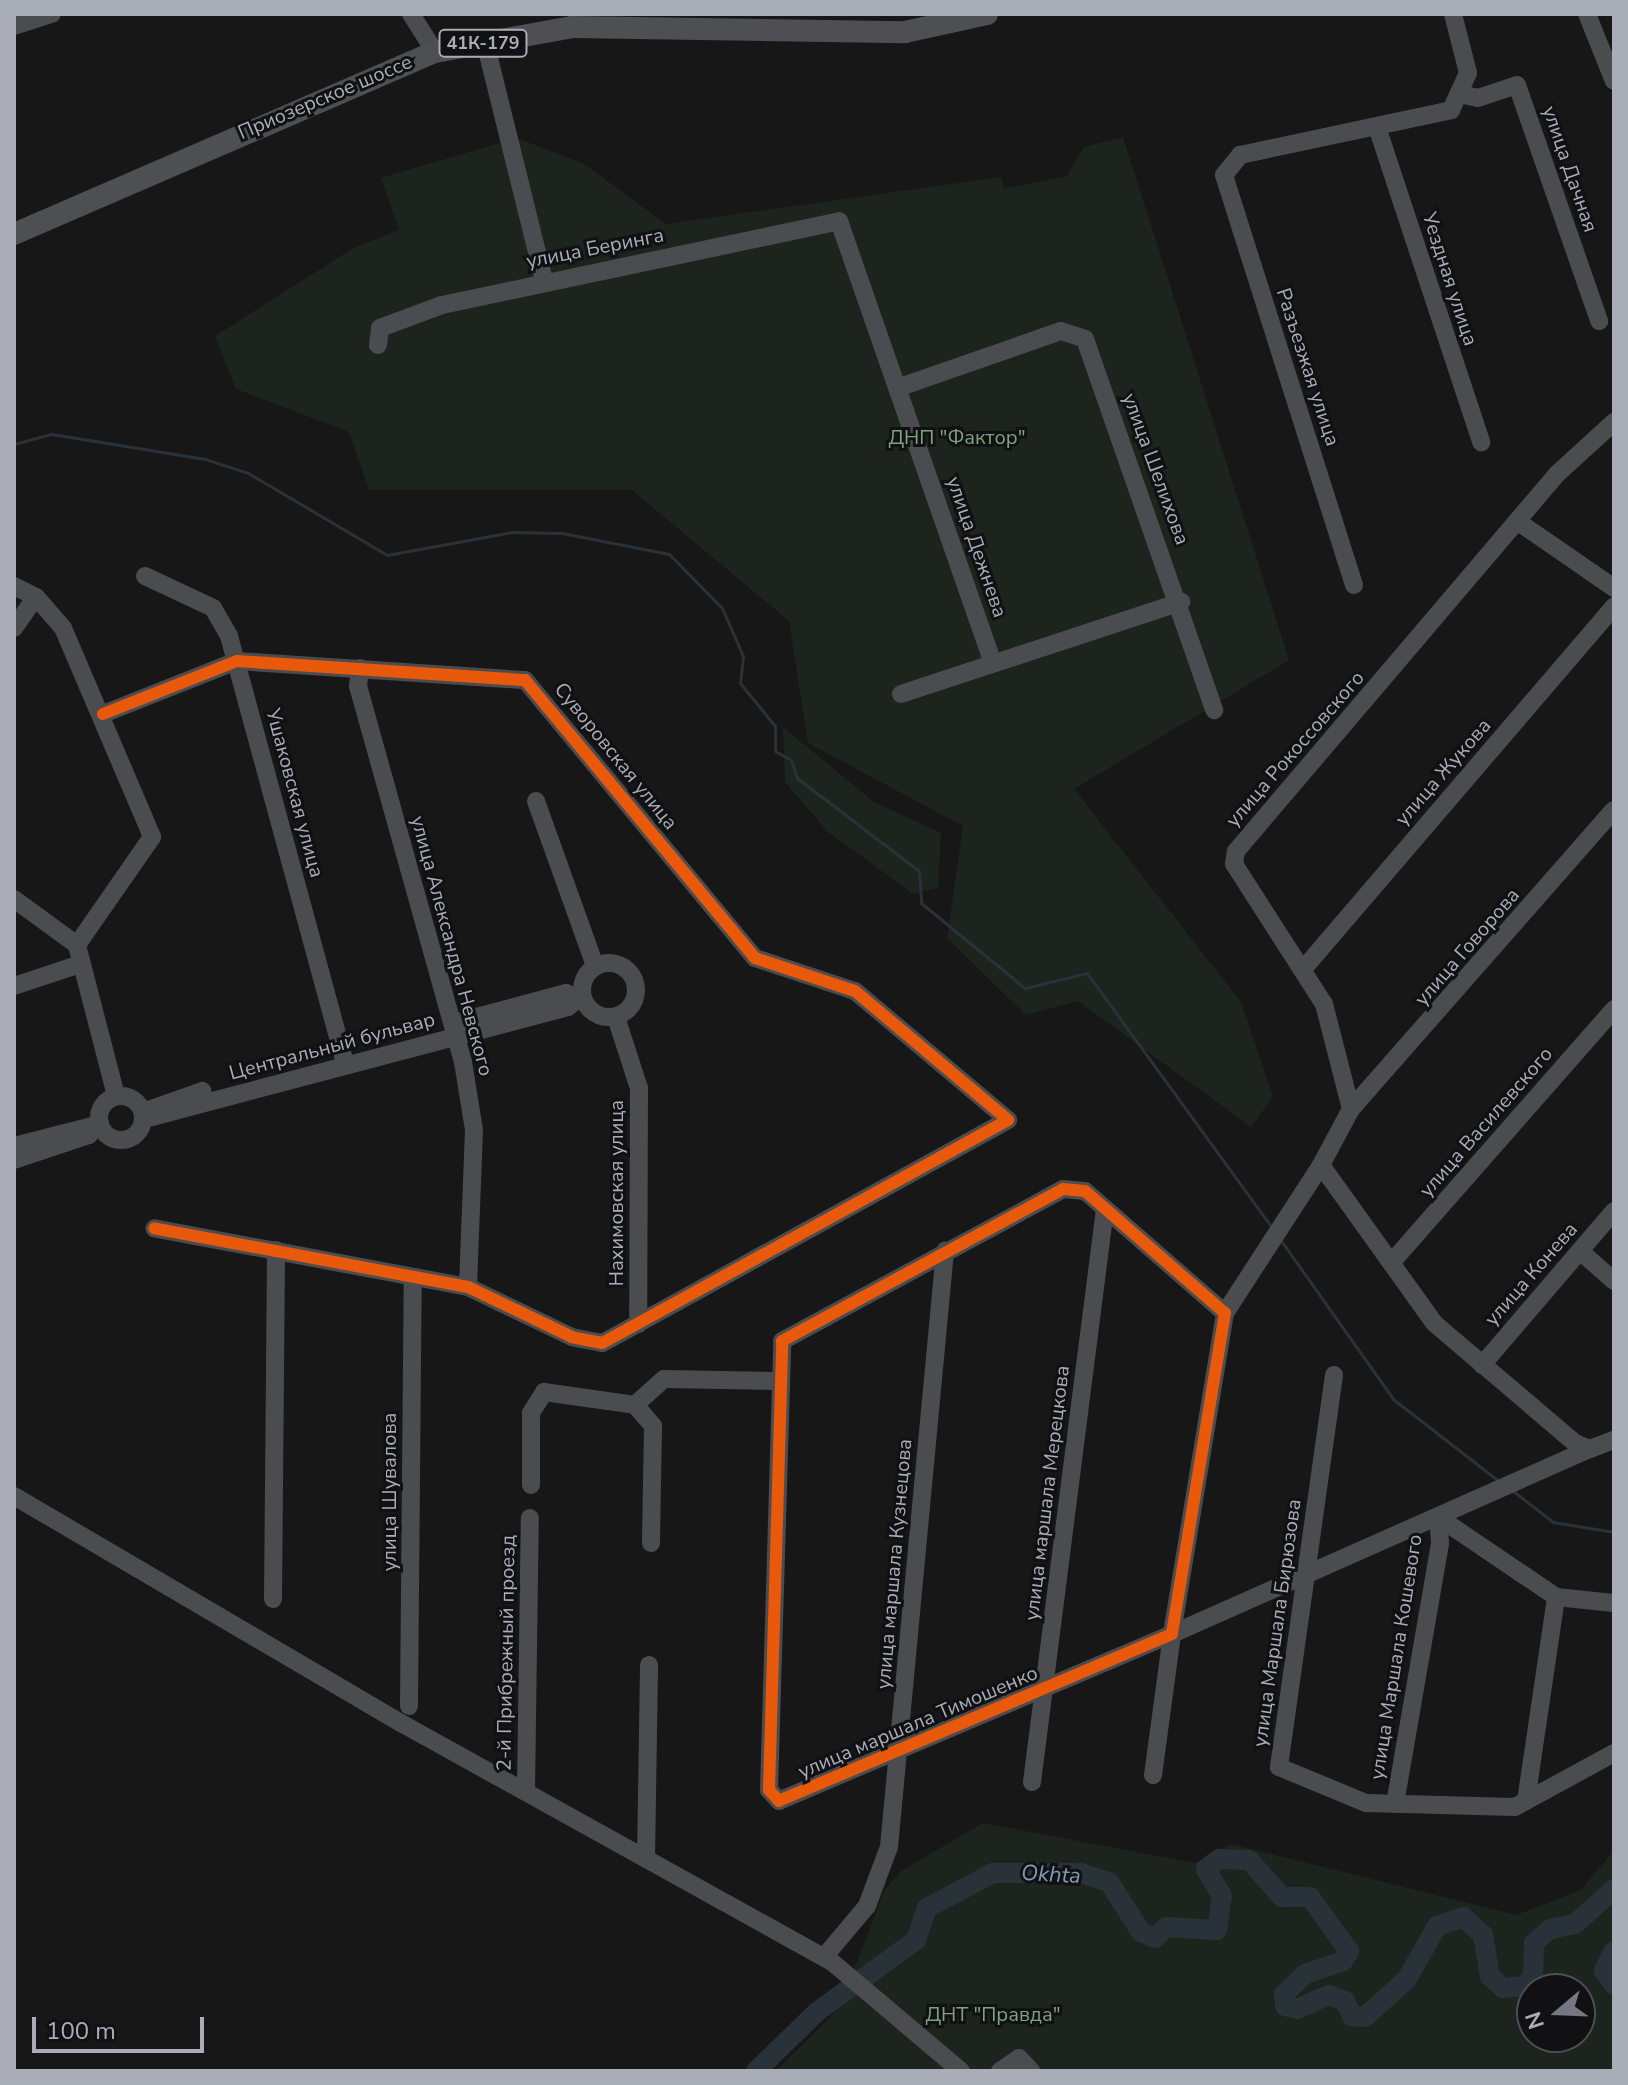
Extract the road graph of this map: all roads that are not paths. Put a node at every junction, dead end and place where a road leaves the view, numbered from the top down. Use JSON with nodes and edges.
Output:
{"nodes":[{"id":1,"x":52,"y":14,"type":"edge"},
{"id":2,"x":411,"y":14,"type":"edge"},
{"id":3,"x":987,"y":14,"type":"edge"},
{"id":4,"x":1453,"y":14,"type":"edge"},
{"id":5,"x":1587,"y":14,"type":"edge"},
{"id":6,"x":14,"y":26,"type":"edge"},
{"id":7,"x":485,"y":42,"type":"junction"},
{"id":8,"x":435,"y":52,"type":"junction"},
{"id":9,"x":1614,"y":81,"type":"edge"},
{"id":10,"x":1464,"y":95,"type":"junction"},
{"id":11,"x":1378,"y":130,"type":"junction"},
{"id":12,"x":839,"y":221,"type":"joint"},
{"id":13,"x":14,"y":234,"type":"edge"},
{"id":14,"x":544,"y":280,"type":"junction"},
{"id":15,"x":1599,"y":321,"type":"dead end"},
{"id":16,"x":378,"y":345,"type":"dead end"},
{"id":17,"x":900,"y":387,"type":"junction"},
{"id":18,"x":1614,"y":422,"type":"edge"},
{"id":19,"x":1481,"y":442,"type":"dead end"},
{"id":20,"x":1517,"y":521,"type":"junction"},
{"id":21,"x":145,"y":576,"type":"dead end"},
{"id":22,"x":1354,"y":585,"type":"dead end"},
{"id":23,"x":14,"y":586,"type":"edge"},
{"id":24,"x":1614,"y":588,"type":"edge"},
{"id":25,"x":36,"y":597,"type":"junction"},
{"id":26,"x":1181,"y":602,"type":"junction"},
{"id":27,"x":1614,"y":606,"type":"edge"},
{"id":28,"x":14,"y":628,"type":"edge"},
{"id":29,"x":237,"y":661,"type":"junction"},
{"id":30,"x":993,"y":662,"type":"junction"},
{"id":31,"x":360,"y":668,"type":"junction"},
{"id":32,"x":901,"y":694,"type":"dead end"},
{"id":33,"x":1214,"y":710,"type":"dead end"},
{"id":34,"x":103,"y":714,"type":"junction"},
{"id":35,"x":536,"y":801,"type":"dead end"},
{"id":36,"x":1614,"y":810,"type":"edge"},
{"id":37,"x":14,"y":899,"type":"edge"},
{"id":38,"x":77,"y":945,"type":"junction"},
{"id":39,"x":77,"y":965,"type":"junction"},
{"id":40,"x":595,"y":966,"type":"junction"},
{"id":41,"x":1305,"y":967,"type":"junction"},
{"id":42,"x":14,"y":986,"type":"edge"},
{"id":43,"x":578,"y":997,"type":"junction"},
{"id":44,"x":1614,"y":1009,"type":"edge"},
{"id":45,"x":616,"y":1017,"type":"junction"},
{"id":46,"x":453,"y":1030,"type":"junction"},
{"id":47,"x":344,"y":1059,"type":"junction"},
{"id":48,"x":116,"y":1096,"type":"junction"},
{"id":49,"x":1351,"y":1109,"type":"junction"},
{"id":50,"x":145,"y":1111,"type":"junction"},
{"id":51,"x":96,"y":1125,"type":"junction"},
{"id":52,"x":14,"y":1146,"type":"edge"},
{"id":53,"x":14,"y":1160,"type":"edge"},
{"id":54,"x":1321,"y":1165,"type":"junction"},
{"id":55,"x":1105,"y":1209,"type":"junction"},
{"id":56,"x":1614,"y":1211,"type":"edge"},
{"id":57,"x":154,"y":1228,"type":"dead end"},
{"id":58,"x":276,"y":1250,"type":"junction"},
{"id":59,"x":945,"y":1251,"type":"junction"},
{"id":60,"x":1580,"y":1251,"type":"junction"},
{"id":61,"x":1391,"y":1263,"type":"junction"},
{"id":62,"x":413,"y":1279,"type":"junction"},
{"id":63,"x":1614,"y":1281,"type":"edge"},
{"id":64,"x":468,"y":1287,"type":"junction"},
{"id":65,"x":1225,"y":1313,"type":"junction"},
{"id":66,"x":638,"y":1324,"type":"junction"},
{"id":67,"x":1482,"y":1365,"type":"junction"},
{"id":68,"x":1334,"y":1375,"type":"dead end"},
{"id":69,"x":775,"y":1381,"type":"junction"},
{"id":70,"x":654,"y":1388,"type":"junction"},
{"id":71,"x":635,"y":1405,"type":"junction"},
{"id":72,"x":653,"y":1426,"type":"junction"},
{"id":73,"x":1614,"y":1440,"type":"edge"},
{"id":74,"x":1590,"y":1449,"type":"junction"},
{"id":75,"x":531,"y":1485,"type":"dead end"},
{"id":76,"x":14,"y":1496,"type":"edge"},
{"id":77,"x":1438,"y":1517,"type":"junction"},
{"id":78,"x":530,"y":1518,"type":"dead end"},
{"id":79,"x":651,"y":1543,"type":"dead end"},
{"id":80,"x":1306,"y":1575,"type":"junction"},
{"id":81,"x":1556,"y":1597,"type":"junction"},
{"id":82,"x":273,"y":1599,"type":"dead end"},
{"id":83,"x":1614,"y":1603,"type":"edge"},
{"id":84,"x":1172,"y":1634,"type":"junction"},
{"id":85,"x":649,"y":1665,"type":"dead end"},
{"id":86,"x":1044,"y":1689,"type":"junction"},
{"id":87,"x":409,"y":1706,"type":"dead end"},
{"id":88,"x":898,"y":1753,"type":"junction"},
{"id":89,"x":1614,"y":1753,"type":"edge"},
{"id":90,"x":1153,"y":1775,"type":"dead end"},
{"id":91,"x":1032,"y":1782,"type":"dead end"},
{"id":92,"x":526,"y":1790,"type":"junction"},
{"id":93,"x":1526,"y":1801,"type":"junction"},
{"id":94,"x":1395,"y":1804,"type":"junction"},
{"id":95,"x":646,"y":1859,"type":"junction"},
{"id":96,"x":828,"y":1960,"type":"junction"},
{"id":97,"x":961,"y":2071,"type":"edge"},
{"id":98,"x":1000,"y":2071,"type":"edge"},
{"id":99,"x":1031,"y":2071,"type":"edge"}],
"edges":[{"from":1,"to":6,"type":"street"},
{"from":2,"to":8,"type":"street"},
{"from":3,"to":7,"type":"main road","name":"Приозерское шоссе","number":"41К-179"},
{"from":4,"to":10,"type":"street"},
{"from":5,"to":9,"type":"street"},
{"from":7,"to":8,"type":"main road","name":"Приозерское шоссе","number":"41К-179"},
{"from":7,"to":14,"type":"street"},
{"from":8,"to":13,"type":"main road","name":"Приозерское шоссе","number":"41К-179"},
{"from":10,"to":11,"type":"street"},
{"from":10,"to":15,"type":"street","name":"улица Дачная"},
{"from":11,"to":19,"type":"street","name":"Уездная улица"},
{"from":11,"to":22,"type":"street","name":"Разъезжая улица"},
{"from":12,"to":14,"type":"street","name":"улица Беринга"},
{"from":12,"to":17,"type":"street","name":"улица Дежнева"},
{"from":14,"to":16,"type":"street","name":"улица Беринга"},
{"from":17,"to":26,"type":"street","name":"улица Шелихова"},
{"from":17,"to":30,"type":"street","name":"улица Дежнева"},
{"from":18,"to":20,"type":"street","name":"улица Рокоссовского"},
{"from":20,"to":24,"type":"street"},
{"from":20,"to":41,"type":"street","name":"улица Рокоссовского"},
{"from":21,"to":29,"type":"street","name":"Ушаковская улица"},
{"from":23,"to":25,"type":"street"},
{"from":25,"to":28,"type":"street"},
{"from":25,"to":34,"type":"street"},
{"from":26,"to":30,"type":"street"},
{"from":26,"to":33,"type":"street","name":"улица Шелихова"},
{"from":27,"to":41,"type":"street","name":"улица Жукова"},
{"from":29,"to":31,"type":"street","name":"Суворовская улица"},
{"from":29,"to":34,"type":"street","name":"Суворовская улица"},
{"from":29,"to":47,"type":"street","name":"Ушаковская улица"},
{"from":30,"to":32,"type":"street"},
{"from":31,"to":46,"type":"street","name":"улица Александра Невского"},
{"from":31,"to":66,"type":"street","name":"Суворовская улица"},
{"from":34,"to":38,"type":"street"},
{"from":35,"to":40,"type":"street"},
{"from":36,"to":49,"type":"street","name":"улица Говорова"},
{"from":37,"to":38,"type":"street"},
{"from":38,"to":39,"type":"street"},
{"from":39,"to":42,"type":"street"},
{"from":39,"to":48,"type":"street"},
{"from":40,"to":43,"type":"street"},
{"from":40,"to":45,"type":"street"},
{"from":41,"to":49,"type":"street","name":"улица Рокоссовского"},
{"from":43,"to":45,"type":"street"},
{"from":43,"to":46,"type":"street","name":"Центральный бульвар"},
{"from":44,"to":61,"type":"street","name":"улица Василевского"},
{"from":45,"to":66,"type":"street","name":"Нахимовская улица"},
{"from":46,"to":47,"type":"street","name":"Центральный бульвар"},
{"from":46,"to":64,"type":"street","name":"улица Александра Невского"},
{"from":47,"to":50,"type":"street","name":"Центральный бульвар"},
{"from":48,"to":50,"type":"street"},
{"from":48,"to":51,"type":"street"},
{"from":49,"to":54,"type":"street"},
{"from":50,"to":51,"type":"street"},
{"from":51,"to":52,"type":"street"},
{"from":51,"to":53,"type":"street"},
{"from":54,"to":61,"type":"street"},
{"from":54,"to":65,"type":"street"},
{"from":55,"to":59,"type":"street","name":"улица маршала Тимошенко"},
{"from":55,"to":65,"type":"street","name":"улица маршала Тимошенко"},
{"from":55,"to":86,"type":"street","name":"улица маршала Мерецкова"},
{"from":56,"to":60,"type":"street","name":"улица Конева"},
{"from":57,"to":58,"type":"street"},
{"from":58,"to":62,"type":"street"},
{"from":58,"to":82,"type":"street"},
{"from":59,"to":69,"type":"street","name":"улица маршала Тимошенко"},
{"from":59,"to":88,"type":"street","name":"улица маршала Кузнецова"},
{"from":60,"to":63,"type":"street"},
{"from":60,"to":67,"type":"street","name":"улица Конева"},
{"from":61,"to":67,"type":"street"},
{"from":62,"to":64,"type":"street"},
{"from":62,"to":87,"type":"street","name":"улица Шувалова"},
{"from":64,"to":66,"type":"street"},
{"from":65,"to":84,"type":"street"},
{"from":67,"to":74,"type":"street"},
{"from":68,"to":80,"type":"street","name":"улица Маршала Бирюзова"},
{"from":69,"to":70,"type":"street"},
{"from":69,"to":88,"type":"street","name":"улица маршала Тимошенко"},
{"from":70,"to":71,"type":"street"},
{"from":70,"to":72,"type":"street"},
{"from":71,"to":72,"type":"street"},
{"from":71,"to":75,"type":"street"},
{"from":72,"to":79,"type":"street"},
{"from":73,"to":74,"type":"street"},
{"from":74,"to":77,"type":"street","name":"улица маршала Тимошенко"},
{"from":76,"to":92,"type":"street"},
{"from":77,"to":80,"type":"street","name":"улица маршала Тимошенко"},
{"from":77,"to":81,"type":"street"},
{"from":77,"to":94,"type":"street","name":"улица Маршала Кошевого"},
{"from":78,"to":92,"type":"street","name":"2-й Прибрежный проезд"},
{"from":80,"to":84,"type":"street","name":"улица маршала Тимошенко"},
{"from":80,"to":94,"type":"street","name":"улица Маршала Бирюзова"},
{"from":81,"to":83,"type":"street"},
{"from":81,"to":93,"type":"street"},
{"from":84,"to":86,"type":"street","name":"улица маршала Тимошенко"},
{"from":84,"to":90,"type":"street"},
{"from":85,"to":95,"type":"street"},
{"from":86,"to":88,"type":"street","name":"улица маршала Тимошенко"},
{"from":86,"to":91,"type":"street","name":"улица маршала Мерецкова"},
{"from":88,"to":96,"type":"street","name":"улица маршала Кузнецова"},
{"from":89,"to":93,"type":"street"},
{"from":92,"to":95,"type":"street"},
{"from":93,"to":94,"type":"street","name":"улица Маршала Бирюзова"},
{"from":95,"to":96,"type":"street"},
{"from":96,"to":97,"type":"street"},
{"from":98,"to":99,"type":"street"}]}
